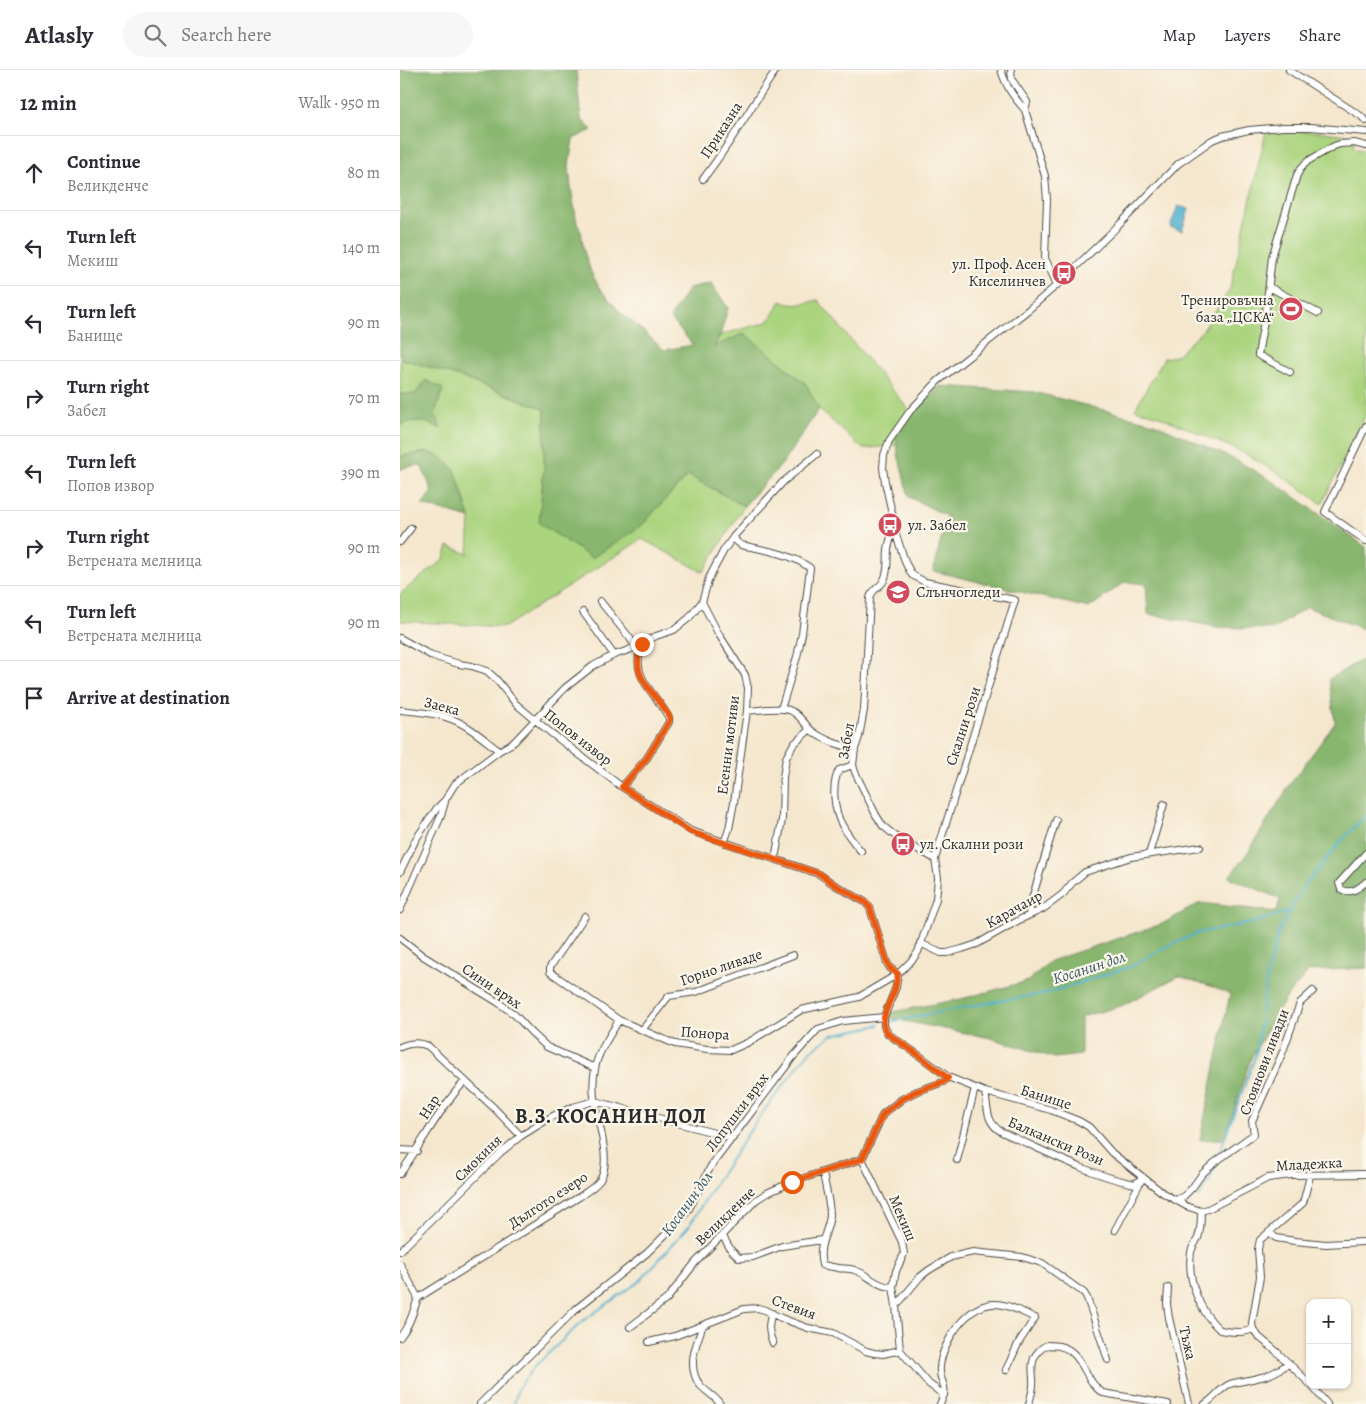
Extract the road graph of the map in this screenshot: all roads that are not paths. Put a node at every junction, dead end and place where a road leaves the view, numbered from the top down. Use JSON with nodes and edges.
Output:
{"nodes":[{"id":1,"x":776,"y":70,"type":"edge"},
{"id":2,"x":1001,"y":70,"type":"edge"},
{"id":3,"x":1011,"y":70,"type":"edge"},
{"id":4,"x":1289,"y":70,"type":"edge"},
{"id":5,"x":1025,"y":110,"type":"junction"},
{"id":6,"x":1366,"y":121,"type":"edge"},
{"id":7,"x":1366,"y":132,"type":"edge"},
{"id":8,"x":1366,"y":146,"type":"edge"},
{"id":9,"x":703,"y":179,"type":"dead end"},
{"id":10,"x":1057,"y":285,"type":"junction"},
{"id":11,"x":1269,"y":287,"type":"junction"},
{"id":12,"x":1318,"y":313,"type":"dead end"},
{"id":13,"x":1290,"y":372,"type":"dead end"},
{"id":14,"x":1366,"y":426,"type":"edge"},
{"id":15,"x":817,"y":454,"type":"dead end"},
{"id":16,"x":411,"y":528,"type":"dead end"},
{"id":17,"x":894,"y":528,"type":"junction"},
{"id":18,"x":734,"y":536,"type":"junction"},
{"id":19,"x":1366,"y":541,"type":"edge"},
{"id":20,"x":400,"y":542,"type":"edge"},
{"id":21,"x":600,"y":601,"type":"dead end"},
{"id":22,"x":702,"y":602,"type":"junction"},
{"id":23,"x":583,"y":612,"type":"dead end"},
{"id":24,"x":400,"y":638,"type":"edge"},
{"id":25,"x":639,"y":645,"type":"junction"},
{"id":26,"x":614,"y":655,"type":"junction"},
{"id":27,"x":781,"y":709,"type":"junction"},
{"id":28,"x":400,"y":710,"type":"edge"},
{"id":29,"x":747,"y":711,"type":"junction"},
{"id":30,"x":534,"y":720,"type":"junction"},
{"id":31,"x":810,"y":730,"type":"junction"},
{"id":32,"x":855,"y":749,"type":"junction"},
{"id":33,"x":499,"y":751,"type":"junction"},
{"id":34,"x":853,"y":766,"type":"junction"},
{"id":35,"x":622,"y":787,"type":"junction"},
{"id":36,"x":445,"y":800,"type":"junction"},
{"id":37,"x":1164,"y":804,"type":"dead end"},
{"id":38,"x":1056,"y":820,"type":"dead end"},
{"id":39,"x":724,"y":843,"type":"junction"},
{"id":40,"x":1200,"y":847,"type":"dead end"},
{"id":41,"x":861,"y":851,"type":"dead end"},
{"id":42,"x":1149,"y":854,"type":"junction"},
{"id":43,"x":1366,"y":854,"type":"edge"},
{"id":44,"x":775,"y":859,"type":"junction"},
{"id":45,"x":935,"y":859,"type":"junction"},
{"id":46,"x":400,"y":872,"type":"edge"},
{"id":47,"x":1366,"y":882,"type":"edge"},
{"id":48,"x":400,"y":910,"type":"edge"},
{"id":49,"x":1029,"y":915,"type":"junction"},
{"id":50,"x":585,"y":916,"type":"dead end"},
{"id":51,"x":400,"y":938,"type":"edge"},
{"id":52,"x":920,"y":943,"type":"junction"},
{"id":53,"x":793,"y":955,"type":"dead end"},
{"id":54,"x":898,"y":974,"type":"junction"},
{"id":55,"x":1313,"y":991,"type":"dead end"},
{"id":56,"x":884,"y":1017,"type":"junction"},
{"id":57,"x":619,"y":1020,"type":"junction"},
{"id":58,"x":642,"y":1030,"type":"junction"},
{"id":59,"x":400,"y":1047,"type":"edge"},
{"id":60,"x":595,"y":1068,"type":"junction"},
{"id":61,"x":948,"y":1078,"type":"junction"},
{"id":62,"x":465,"y":1081,"type":"junction"},
{"id":63,"x":974,"y":1088,"type":"junction"},
{"id":64,"x":985,"y":1092,"type":"junction"},
{"id":65,"x":595,"y":1101,"type":"junction"},
{"id":66,"x":521,"y":1136,"type":"junction"},
{"id":67,"x":733,"y":1138,"type":"junction"},
{"id":68,"x":400,"y":1150,"type":"edge"},
{"id":69,"x":417,"y":1151,"type":"junction"},
{"id":70,"x":862,"y":1159,"type":"junction"},
{"id":71,"x":957,"y":1160,"type":"dead end"},
{"id":72,"x":823,"y":1173,"type":"junction"},
{"id":73,"x":400,"y":1174,"type":"edge"},
{"id":74,"x":1366,"y":1174,"type":"edge"},
{"id":75,"x":1310,"y":1176,"type":"junction"},
{"id":76,"x":1143,"y":1177,"type":"junction"},
{"id":77,"x":1176,"y":1200,"type":"junction"},
{"id":78,"x":1201,"y":1211,"type":"junction"},
{"id":79,"x":1115,"y":1230,"type":"dead end"},
{"id":80,"x":1269,"y":1232,"type":"junction"},
{"id":81,"x":722,"y":1235,"type":"junction"},
{"id":82,"x":822,"y":1240,"type":"junction"},
{"id":83,"x":1363,"y":1242,"type":"dead end"},
{"id":84,"x":400,"y":1251,"type":"edge"},
{"id":85,"x":400,"y":1264,"type":"edge"},
{"id":86,"x":893,"y":1287,"type":"junction"},
{"id":87,"x":1168,"y":1288,"type":"dead end"},
{"id":88,"x":418,"y":1298,"type":"junction"},
{"id":89,"x":896,"y":1306,"type":"junction"},
{"id":90,"x":772,"y":1313,"type":"junction"},
{"id":91,"x":703,"y":1324,"type":"junction"},
{"id":92,"x":630,"y":1328,"type":"dead end"},
{"id":93,"x":1253,"y":1330,"type":"junction"},
{"id":94,"x":400,"y":1337,"type":"edge"},
{"id":95,"x":649,"y":1342,"type":"dead end"},
{"id":96,"x":773,"y":1343,"type":"dead end"},
{"id":97,"x":900,"y":1350,"type":"junction"},
{"id":98,"x":1108,"y":1360,"type":"dead end"},
{"id":99,"x":1290,"y":1363,"type":"junction"},
{"id":100,"x":1006,"y":1370,"type":"dead end"},
{"id":101,"x":1306,"y":1381,"type":"edge"},
{"id":102,"x":1314,"y":1389,"type":"edge"},
{"id":103,"x":944,"y":1396,"type":"junction"},
{"id":104,"x":480,"y":1404,"type":"edge"},
{"id":105,"x":720,"y":1404,"type":"edge"},
{"id":106,"x":940,"y":1404,"type":"edge"},
{"id":107,"x":1029,"y":1404,"type":"edge"},
{"id":108,"x":1168,"y":1404,"type":"edge"},
{"id":109,"x":1189,"y":1404,"type":"edge"},
{"id":110,"x":1205,"y":1404,"type":"edge"},
{"id":111,"x":1327,"y":1404,"type":"edge"}],
"edges":[{"from":1,"to":9,"type":"street","name":"Приказна"},
{"from":2,"to":5,"type":"street"},
{"from":3,"to":5,"type":"street"},
{"from":4,"to":6,"type":"street"},
{"from":5,"to":10,"type":"street"},
{"from":7,"to":10,"type":"street","name":"Забел"},
{"from":8,"to":11,"type":"street"},
{"from":10,"to":17,"type":"street","name":"Забел"},
{"from":11,"to":12,"type":"street"},
{"from":11,"to":13,"type":"street"},
{"from":14,"to":19,"type":"street"},
{"from":15,"to":18,"type":"street"},
{"from":16,"to":20,"type":"street"},
{"from":17,"to":32,"type":"street","name":"Забел"},
{"from":17,"to":45,"type":"street","name":"Скални рози"},
{"from":18,"to":22,"type":"street"},
{"from":18,"to":27,"type":"street"},
{"from":21,"to":25,"type":"street"},
{"from":22,"to":25,"type":"street"},
{"from":22,"to":29,"type":"street","name":"Есенни мотиви"},
{"from":23,"to":26,"type":"street"},
{"from":24,"to":30,"type":"street","name":"Попов извор"},
{"from":25,"to":26,"type":"street"},
{"from":25,"to":35,"type":"street"},
{"from":26,"to":30,"type":"street"},
{"from":27,"to":29,"type":"street"},
{"from":27,"to":31,"type":"street"},
{"from":28,"to":33,"type":"street","name":"Заека"},
{"from":29,"to":39,"type":"street","name":"Есенни мотиви"},
{"from":30,"to":33,"type":"street"},
{"from":30,"to":35,"type":"street","name":"Попов извор"},
{"from":31,"to":32,"type":"street"},
{"from":31,"to":44,"type":"street"},
{"from":32,"to":34,"type":"street","name":"Забел"},
{"from":33,"to":36,"type":"street"},
{"from":34,"to":41,"type":"street"},
{"from":34,"to":45,"type":"street","name":"Забел"},
{"from":35,"to":39,"type":"street","name":"Попов извор"},
{"from":36,"to":46,"type":"street"},
{"from":36,"to":48,"type":"street"},
{"from":37,"to":42,"type":"street"},
{"from":38,"to":49,"type":"street"},
{"from":39,"to":44,"type":"street","name":"Попов извор"},
{"from":40,"to":42,"type":"street","name":"Карачаир"},
{"from":42,"to":49,"type":"street","name":"Карачаир"},
{"from":43,"to":47,"type":"street"},
{"from":44,"to":54,"type":"street","name":"Попов извор"},
{"from":45,"to":52,"type":"street"},
{"from":49,"to":52,"type":"street","name":"Карачаир"},
{"from":50,"to":57,"type":"street","name":"Понора"},
{"from":51,"to":60,"type":"street","name":"Сини връх"},
{"from":52,"to":54,"type":"street"},
{"from":53,"to":58,"type":"street","name":"Горно ливаде"},
{"from":54,"to":56,"type":"street"},
{"from":54,"to":58,"type":"street","name":"Понора"},
{"from":55,"to":77,"type":"street","name":"Стоянови ливади"},
{"from":56,"to":61,"type":"street","name":"Банище"},
{"from":56,"to":67,"type":"street","name":"Лопушки връх"},
{"from":57,"to":58,"type":"street","name":"Понора"},
{"from":57,"to":60,"type":"street","name":"Дългото езеро"},
{"from":59,"to":62,"type":"street"},
{"from":60,"to":65,"type":"street","name":"Дългото езеро"},
{"from":61,"to":63,"type":"street","name":"Банище"},
{"from":61,"to":70,"type":"street"},
{"from":62,"to":66,"type":"street"},
{"from":62,"to":69,"type":"street","name":"Нар"},
{"from":63,"to":64,"type":"street","name":"Банище"},
{"from":63,"to":71,"type":"street"},
{"from":64,"to":76,"type":"street","name":"Банище"},
{"from":64,"to":76,"type":"street","name":"Балкански Рози"},
{"from":65,"to":66,"type":"street","name":"Смокиня"},
{"from":65,"to":67,"type":"street"},
{"from":65,"to":88,"type":"street","name":"Дългото езеро"},
{"from":66,"to":84,"type":"street","name":"Смокиня"},
{"from":67,"to":104,"type":"street","name":"Лопушки връх"},
{"from":68,"to":69,"type":"street"},
{"from":69,"to":73,"type":"street","name":"Нар"},
{"from":70,"to":72,"type":"street","name":"Великденче"},
{"from":70,"to":86,"type":"street","name":"Мекиш"},
{"from":72,"to":81,"type":"street","name":"Великденче"},
{"from":72,"to":82,"type":"street"},
{"from":74,"to":75,"type":"street","name":"Младежка"},
{"from":75,"to":78,"type":"street","name":"Младежка"},
{"from":75,"to":80,"type":"street"},
{"from":76,"to":77,"type":"street","name":"Банище"},
{"from":76,"to":79,"type":"street"},
{"from":77,"to":78,"type":"street","name":"Банище"},
{"from":78,"to":93,"type":"street"},
{"from":80,"to":83,"type":"street"},
{"from":80,"to":93,"type":"street"},
{"from":81,"to":82,"type":"street"},
{"from":81,"to":92,"type":"street","name":"Великденче"},
{"from":82,"to":86,"type":"street"},
{"from":85,"to":88,"type":"street"},
{"from":86,"to":89,"type":"street","name":"Мекиш"},
{"from":87,"to":109,"type":"street","name":"Тъжа"},
{"from":88,"to":94,"type":"street"},
{"from":89,"to":97,"type":"street","name":"Мекиш"},
{"from":89,"to":98,"type":"street"},
{"from":90,"to":91,"type":"street","name":"Стевия"},
{"from":90,"to":96,"type":"street"},
{"from":90,"to":97,"type":"street","name":"Стевия"},
{"from":91,"to":95,"type":"street","name":"Стевия"},
{"from":91,"to":105,"type":"street"},
{"from":93,"to":99,"type":"street"},
{"from":97,"to":103,"type":"street"},
{"from":99,"to":101,"type":"street"},
{"from":99,"to":110,"type":"street"},
{"from":100,"to":103,"type":"street"},
{"from":102,"to":111,"type":"street"},
{"from":103,"to":106,"type":"street"},
{"from":107,"to":108,"type":"street"}]}
